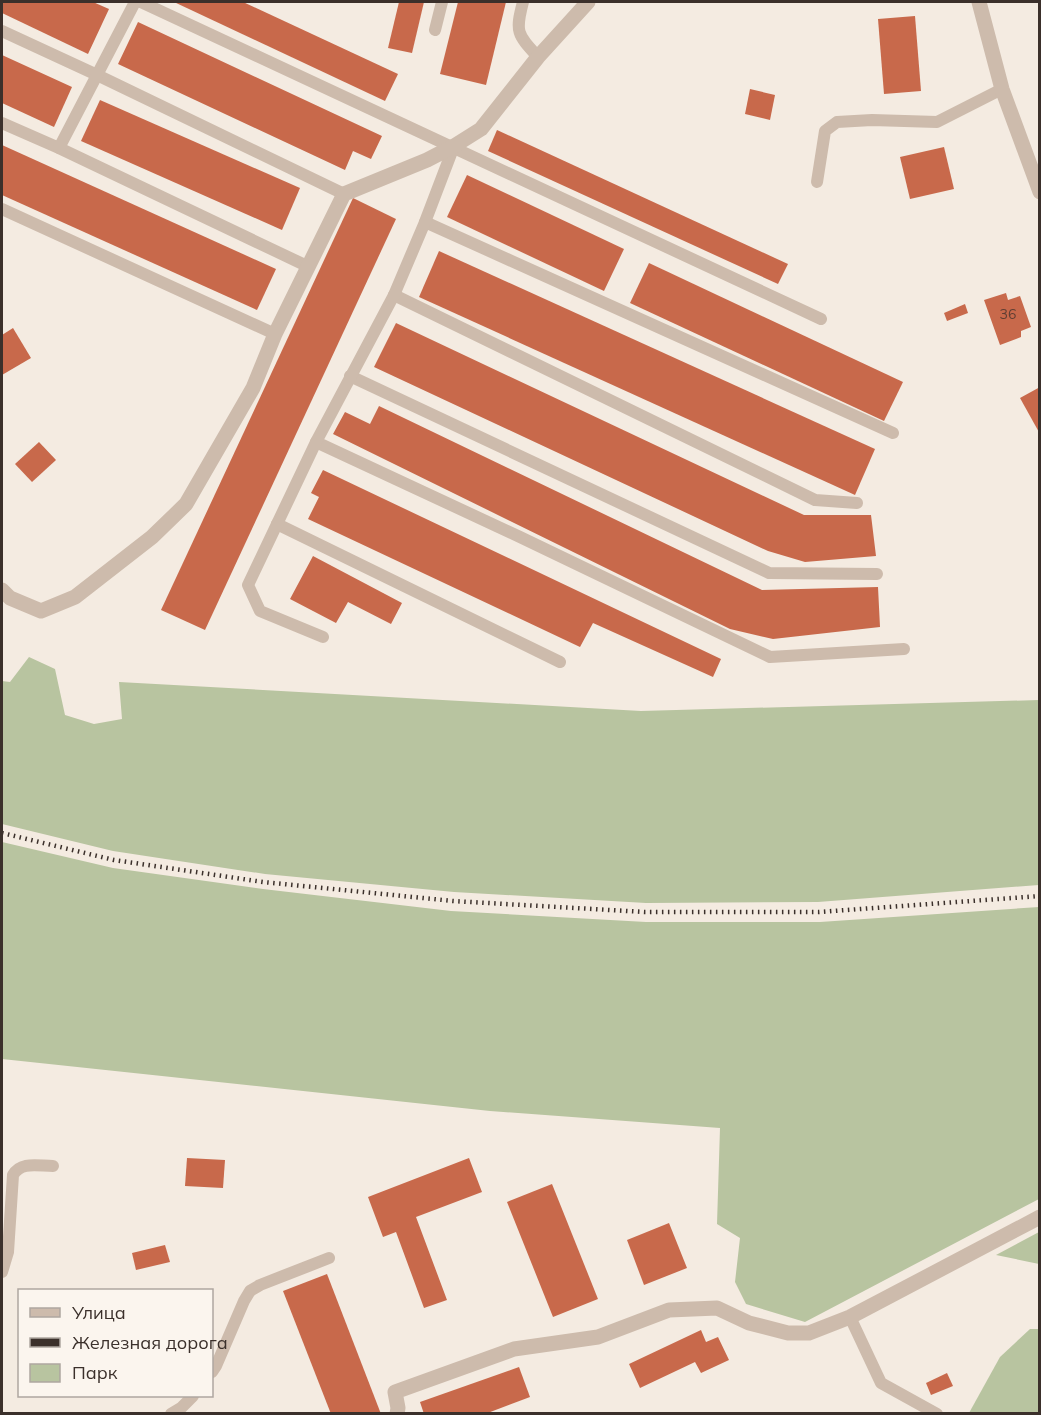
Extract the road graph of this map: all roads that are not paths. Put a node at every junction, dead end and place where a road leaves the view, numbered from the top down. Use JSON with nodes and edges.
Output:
{"nodes":[{"id":1,"x":135,"y":2,"type":"edge"},
{"id":2,"x":141,"y":2,"type":"edge"},
{"id":3,"x":442,"y":2,"type":"edge"},
{"id":4,"x":523,"y":2,"type":"edge"},
{"id":5,"x":588,"y":2,"type":"edge"},
{"id":6,"x":979,"y":2,"type":"edge"},
{"id":7,"x":435,"y":30,"type":"dead end"},
{"id":8,"x":2,"y":31,"type":"edge"},
{"id":9,"x":538,"y":57,"type":"junction"},
{"id":10,"x":95,"y":74,"type":"junction"},
{"id":11,"x":1002,"y":89,"type":"junction"},
{"id":12,"x":2,"y":123,"type":"edge"},
{"id":13,"x":454,"y":146,"type":"junction"},
{"id":14,"x":59,"y":148,"type":"junction"},
{"id":15,"x":817,"y":182,"type":"dead end"},
{"id":16,"x":1040,"y":192,"type":"edge"},
{"id":17,"x":344,"y":194,"type":"junction"},
{"id":18,"x":2,"y":209,"type":"edge"},
{"id":19,"x":425,"y":222,"type":"junction"},
{"id":20,"x":307,"y":266,"type":"junction"},
{"id":21,"x":394,"y":295,"type":"junction"},
{"id":22,"x":821,"y":319,"type":"dead end"},
{"id":23,"x":275,"y":334,"type":"junction"},
{"id":24,"x":350,"y":376,"type":"junction"},
{"id":25,"x":893,"y":432,"type":"dead end"},
{"id":26,"x":316,"y":442,"type":"junction"},
{"id":27,"x":857,"y":503,"type":"dead end"},
{"id":28,"x":277,"y":524,"type":"junction"},
{"id":29,"x":877,"y":574,"type":"dead end"},
{"id":30,"x":2,"y":590,"type":"edge"},
{"id":31,"x":323,"y":637,"type":"dead end"},
{"id":32,"x":904,"y":649,"type":"dead end"},
{"id":33,"x":560,"y":662,"type":"dead end"},
{"id":34,"x":52,"y":1166,"type":"dead end"},
{"id":35,"x":1040,"y":1216,"type":"edge"},
{"id":36,"x":329,"y":1258,"type":"dead end"},
{"id":37,"x":2,"y":1272,"type":"edge"},
{"id":38,"x":850,"y":1317,"type":"junction"},
{"id":39,"x":213,"y":1370,"type":"edge"},
{"id":40,"x":191,"y":1397,"type":"edge"},
{"id":41,"x":171,"y":1413,"type":"edge"},
{"id":42,"x":397,"y":1413,"type":"edge"},
{"id":43,"x":938,"y":1413,"type":"edge"}],
"edges":[{"from":1,"to":10,"type":"lane"},
{"from":2,"to":13,"type":"lane"},
{"from":3,"to":7,"type":"lane"},
{"from":4,"to":9,"type":"lane"},
{"from":5,"to":9,"type":"street"},
{"from":6,"to":11,"type":"street"},
{"from":8,"to":10,"type":"lane"},
{"from":9,"to":13,"type":"street"},
{"from":10,"to":14,"type":"lane"},
{"from":10,"to":17,"type":"lane"},
{"from":11,"to":15,"type":"lane"},
{"from":11,"to":16,"type":"street"},
{"from":12,"to":14,"type":"lane"},
{"from":13,"to":17,"type":"street"},
{"from":13,"to":19,"type":"lane"},
{"from":13,"to":22,"type":"lane"},
{"from":14,"to":20,"type":"lane"},
{"from":17,"to":20,"type":"street"},
{"from":18,"to":23,"type":"lane"},
{"from":19,"to":21,"type":"lane"},
{"from":19,"to":25,"type":"lane"},
{"from":20,"to":23,"type":"street"},
{"from":21,"to":24,"type":"lane"},
{"from":21,"to":27,"type":"lane"},
{"from":23,"to":30,"type":"street"},
{"from":24,"to":26,"type":"lane"},
{"from":24,"to":29,"type":"lane"},
{"from":26,"to":28,"type":"lane"},
{"from":26,"to":32,"type":"lane"},
{"from":28,"to":31,"type":"lane"},
{"from":28,"to":33,"type":"lane"},
{"from":34,"to":37,"type":"lane"},
{"from":35,"to":38,"type":"street"},
{"from":36,"to":39,"type":"lane"},
{"from":38,"to":42,"type":"street"},
{"from":38,"to":43,"type":"lane"},
{"from":40,"to":41,"type":"lane"}]}
